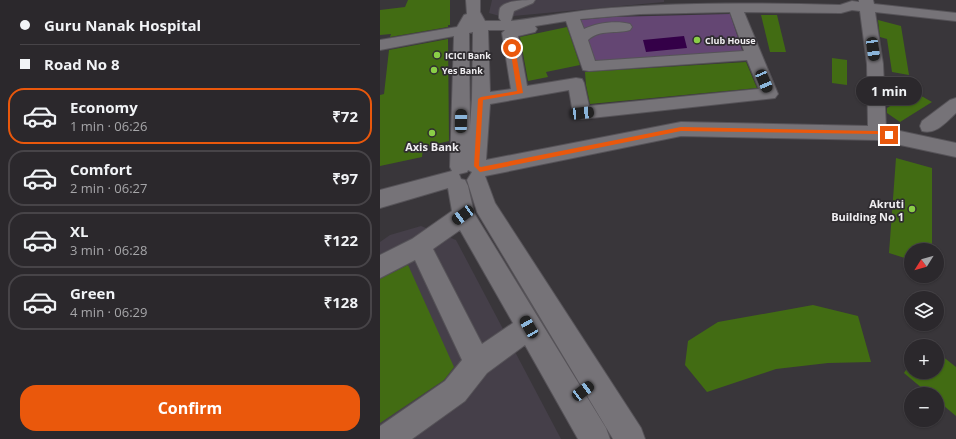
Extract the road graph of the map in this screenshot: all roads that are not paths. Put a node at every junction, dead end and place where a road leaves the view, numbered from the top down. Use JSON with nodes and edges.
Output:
{"nodes":[{"id":1,"x":528,"y":0,"type":"edge"},
{"id":2,"x":652,"y":0,"type":"edge"},
{"id":3,"x":834,"y":0,"type":"edge"},
{"id":4,"x":778,"y":4,"type":"edge"},
{"id":5,"x":862,"y":4,"type":"edge"},
{"id":6,"x":735,"y":7,"type":"junction"},
{"id":7,"x":597,"y":9,"type":"junction"},
{"id":8,"x":955,"y":12,"type":"edge"},
{"id":9,"x":480,"y":16,"type":"edge"},
{"id":10,"x":506,"y":18,"type":"junction"},
{"id":11,"x":573,"y":19,"type":"junction"},
{"id":12,"x":625,"y":27,"type":"dead end"},
{"id":13,"x":462,"y":30,"type":"junction"},
{"id":14,"x":740,"y":36,"type":"dead end"},
{"id":15,"x":580,"y":39,"type":"junction"},
{"id":16,"x":380,"y":45,"type":"edge"},
{"id":17,"x":750,"y":56,"type":"junction"},
{"id":18,"x":520,"y":93,"type":"junction"},
{"id":19,"x":481,"y":99,"type":"junction"},
{"id":20,"x":956,"y":104,"type":"edge"},
{"id":21,"x":929,"y":126,"type":"dead end"},
{"id":22,"x":877,"y":132,"type":"junction"},
{"id":23,"x":956,"y":150,"type":"edge"},
{"id":24,"x":467,"y":175,"type":"junction"},
{"id":25,"x":380,"y":199,"type":"edge"},
{"id":26,"x":463,"y":215,"type":"junction"},
{"id":27,"x":509,"y":244,"type":"junction"},
{"id":28,"x":420,"y":246,"type":"junction"},
{"id":29,"x":488,"y":257,"type":"junction"},
{"id":30,"x":380,"y":266,"type":"edge"},
{"id":31,"x":529,"y":327,"type":"junction"},
{"id":32,"x":477,"y":363,"type":"junction"},
{"id":33,"x":595,"y":382,"type":"junction"},
{"id":34,"x":572,"y":400,"type":"junction"},
{"id":35,"x":387,"y":439,"type":"edge"},
{"id":36,"x":595,"y":439,"type":"edge"},
{"id":37,"x":630,"y":439,"type":"edge"}],
"edges":[{"from":1,"to":10,"type":"street"},
{"from":2,"to":7,"type":"street"},
{"from":3,"to":5,"type":"street"},
{"from":4,"to":5,"type":"street"},
{"from":4,"to":6,"type":"street"},
{"from":5,"to":8,"type":"street"},
{"from":5,"to":22,"type":"street"},
{"from":6,"to":7,"type":"street"},
{"from":6,"to":17,"type":"street"},
{"from":7,"to":10,"type":"street"},
{"from":7,"to":11,"type":"street"},
{"from":9,"to":10,"type":"street"},
{"from":9,"to":11,"type":"street"},
{"from":9,"to":13,"type":"street"},
{"from":9,"to":19,"type":"street"},
{"from":11,"to":15,"type":"street"},
{"from":11,"to":18,"type":"street"},
{"from":12,"to":15,"type":"street"},
{"from":13,"to":16,"type":"street"},
{"from":13,"to":24,"type":"street"},
{"from":14,"to":17,"type":"street"},
{"from":15,"to":17,"type":"street"},
{"from":17,"to":18,"type":"street"},
{"from":18,"to":19,"type":"street"},
{"from":19,"to":24,"type":"street"},
{"from":20,"to":21,"type":"street"},
{"from":22,"to":23,"type":"street"},
{"from":22,"to":24,"type":"street"},
{"from":24,"to":25,"type":"street"},
{"from":24,"to":26,"type":"street"},
{"from":24,"to":27,"type":"street"},
{"from":26,"to":28,"type":"street"},
{"from":26,"to":29,"type":"street"},
{"from":27,"to":29,"type":"street"},
{"from":27,"to":33,"type":"street"},
{"from":28,"to":30,"type":"street"},
{"from":28,"to":32,"type":"street"},
{"from":29,"to":31,"type":"street"},
{"from":31,"to":32,"type":"street"},
{"from":31,"to":34,"type":"street"},
{"from":32,"to":35,"type":"street"},
{"from":33,"to":34,"type":"street"},
{"from":33,"to":37,"type":"street"},
{"from":34,"to":36,"type":"street"}]}
